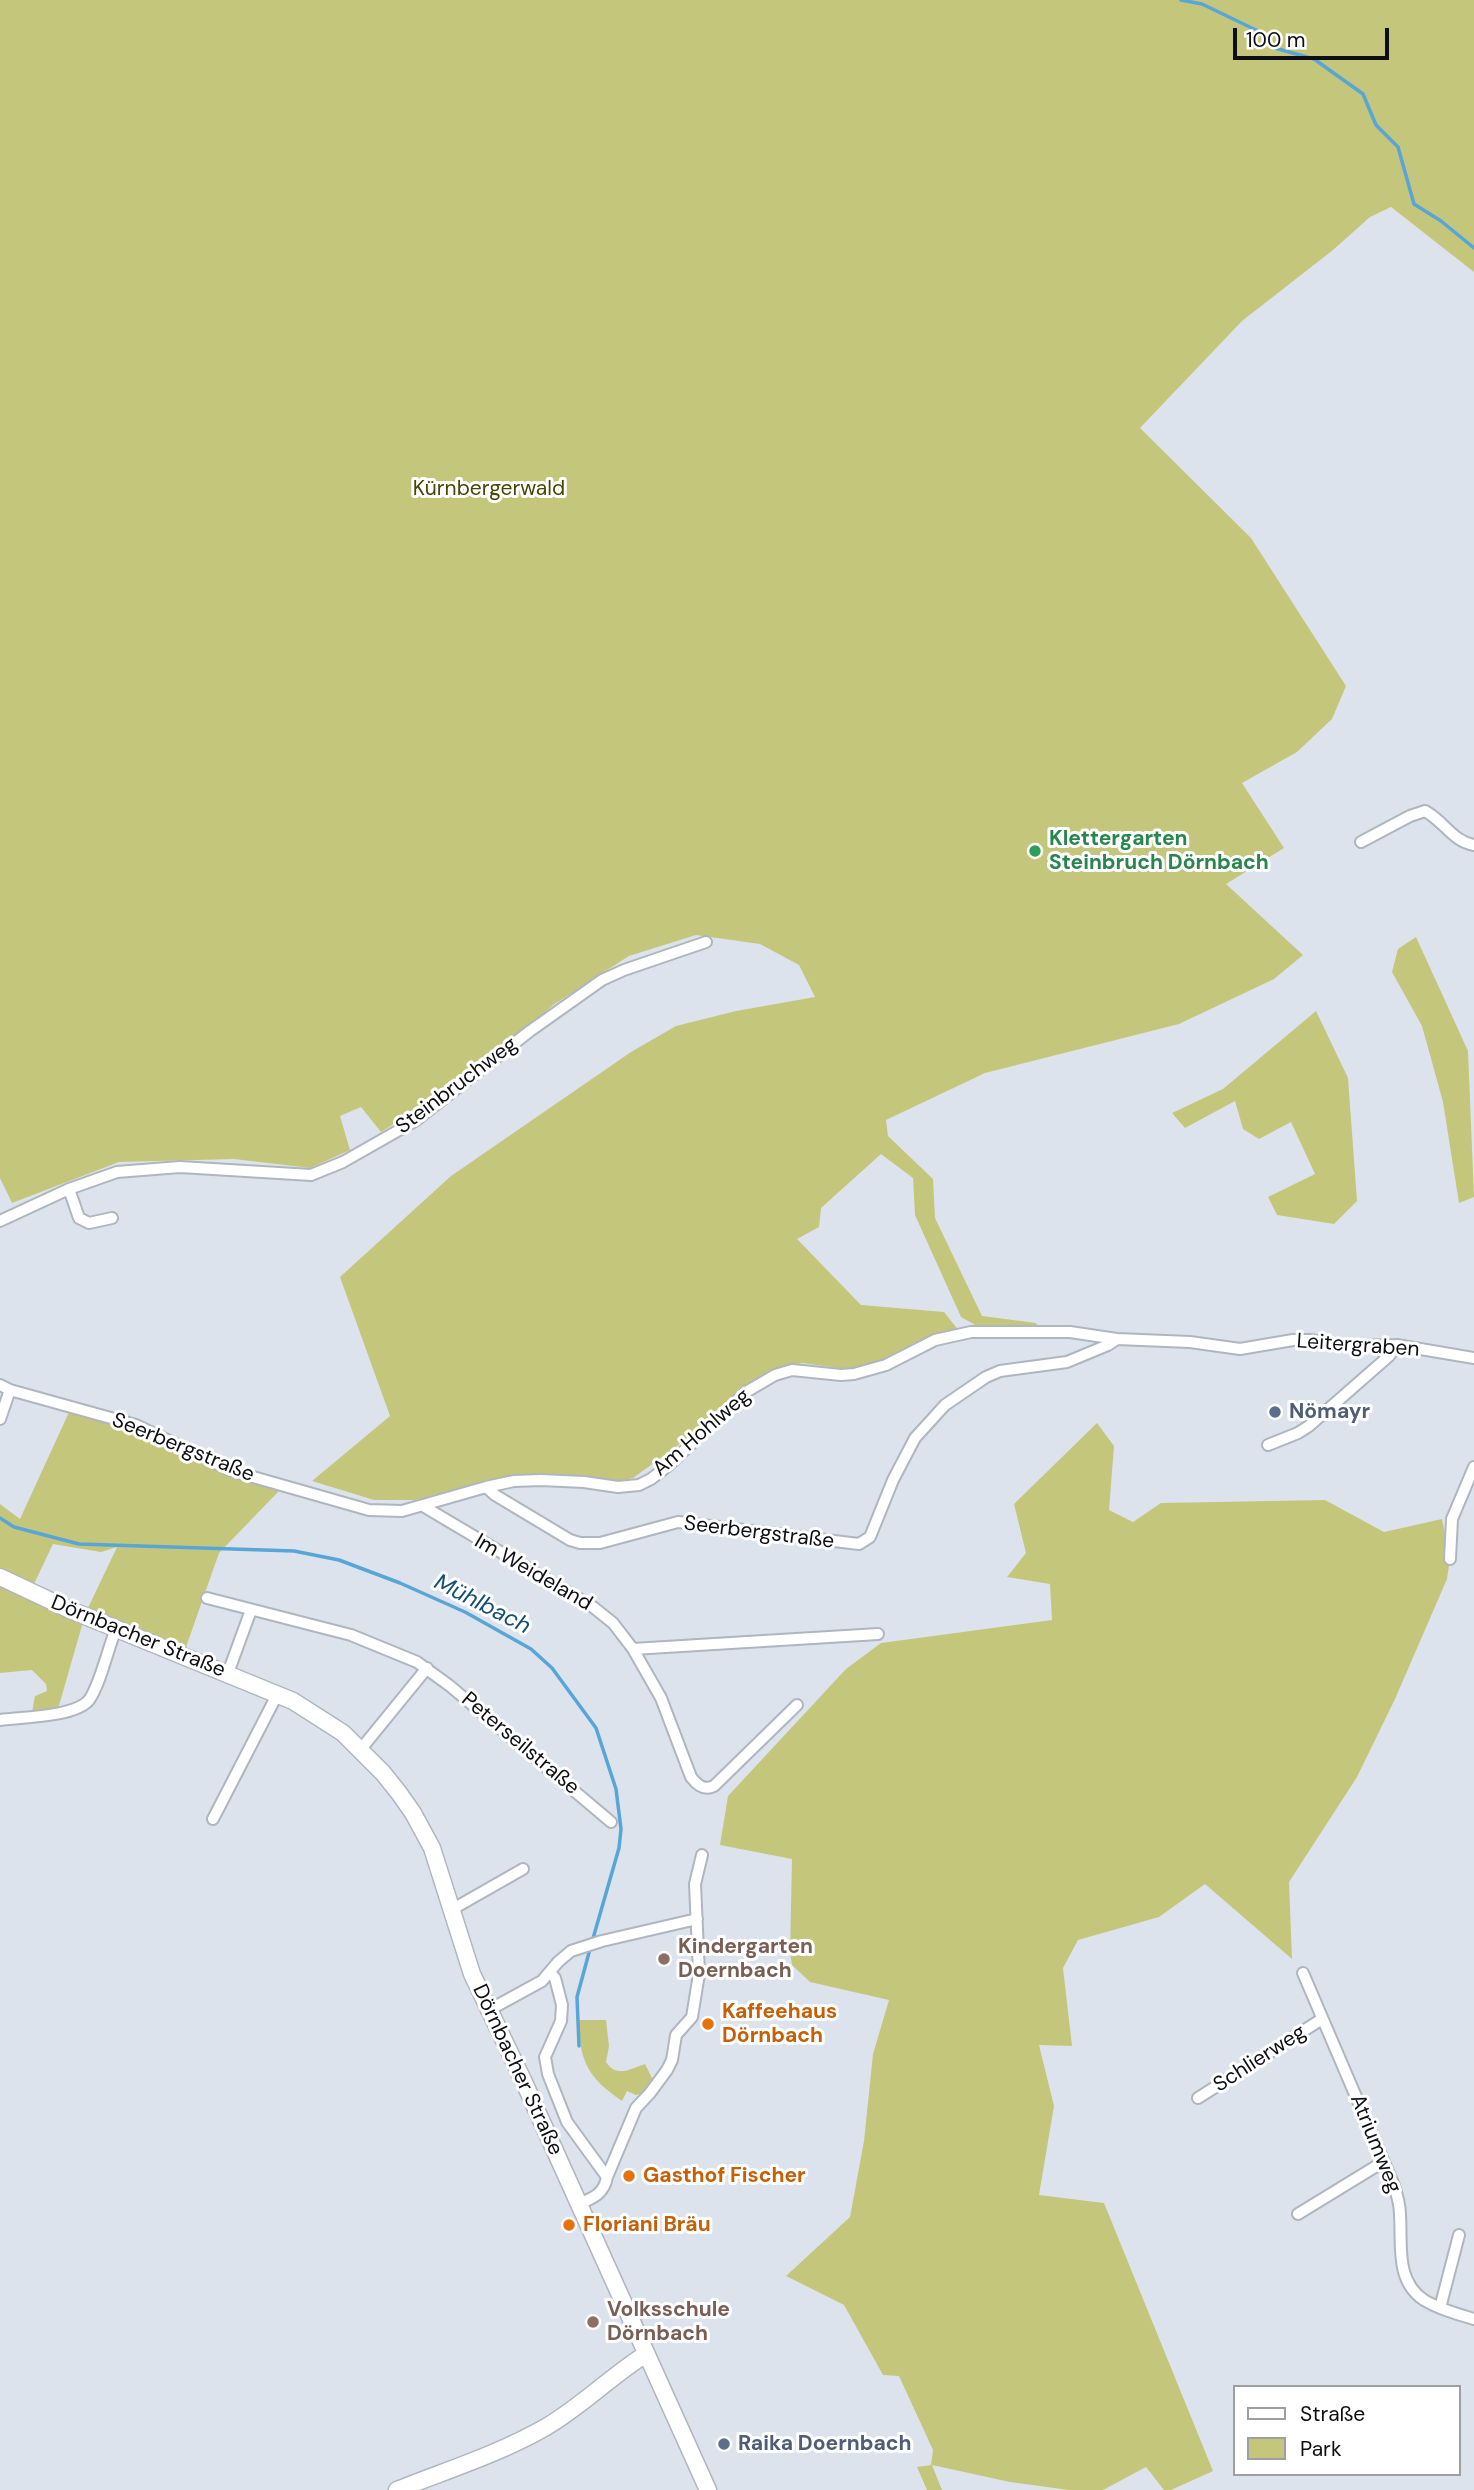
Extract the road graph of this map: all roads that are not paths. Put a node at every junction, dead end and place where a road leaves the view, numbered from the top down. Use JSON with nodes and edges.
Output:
{"nodes":[{"id":1,"x":1361,"y":842,"type":"dead end"},
{"id":2,"x":1474,"y":845,"type":"edge"},
{"id":3,"x":706,"y":942,"type":"dead end"},
{"id":4,"x":69,"y":1189,"type":"junction"},
{"id":5,"x":111,"y":1218,"type":"dead end"},
{"id":6,"x":0,"y":1221,"type":"edge"},
{"id":7,"x":1117,"y":1339,"type":"junction"},
{"id":8,"x":1397,"y":1345,"type":"junction"},
{"id":9,"x":1474,"y":1358,"type":"edge"},
{"id":10,"x":5,"y":1387,"type":"edge"},
{"id":11,"x":0,"y":1419,"type":"edge"},
{"id":12,"x":1268,"y":1445,"type":"dead end"},
{"id":13,"x":1474,"y":1467,"type":"edge"},
{"id":14,"x":486,"y":1487,"type":"junction"},
{"id":15,"x":423,"y":1506,"type":"junction"},
{"id":16,"x":1450,"y":1559,"type":"dead end"},
{"id":17,"x":0,"y":1577,"type":"edge"},
{"id":18,"x":207,"y":1598,"type":"dead end"},
{"id":19,"x":251,"y":1610,"type":"junction"},
{"id":20,"x":116,"y":1629,"type":"junction"},
{"id":21,"x":878,"y":1634,"type":"dead end"},
{"id":22,"x":633,"y":1649,"type":"junction"},
{"id":23,"x":427,"y":1668,"type":"junction"},
{"id":24,"x":228,"y":1673,"type":"junction"},
{"id":25,"x":278,"y":1693,"type":"junction"},
{"id":26,"x":797,"y":1704,"type":"dead end"},
{"id":27,"x":0,"y":1720,"type":"edge"},
{"id":28,"x":360,"y":1749,"type":"junction"},
{"id":29,"x":213,"y":1819,"type":"dead end"},
{"id":30,"x":611,"y":1822,"type":"dead end"},
{"id":31,"x":702,"y":1855,"type":"dead end"},
{"id":32,"x":523,"y":1869,"type":"dead end"},
{"id":33,"x":451,"y":1910,"type":"junction"},
{"id":34,"x":697,"y":1919,"type":"junction"},
{"id":35,"x":550,"y":1973,"type":"junction"},
{"id":36,"x":1303,"y":1973,"type":"dead end"},
{"id":37,"x":489,"y":2010,"type":"junction"},
{"id":38,"x":1322,"y":2019,"type":"junction"},
{"id":39,"x":1198,"y":2098,"type":"dead end"},
{"id":40,"x":1383,"y":2162,"type":"junction"},
{"id":41,"x":607,"y":2177,"type":"junction"},
{"id":42,"x":579,"y":2204,"type":"junction"},
{"id":43,"x":1298,"y":2214,"type":"dead end"},
{"id":44,"x":1460,"y":2235,"type":"dead end"},
{"id":45,"x":1440,"y":2308,"type":"junction"},
{"id":46,"x":1474,"y":2319,"type":"edge"},
{"id":47,"x":646,"y":2354,"type":"junction"},
{"id":48,"x":397,"y":2490,"type":"edge"},
{"id":49,"x":708,"y":2490,"type":"edge"}],
"edges":[{"from":1,"to":2,"type":"street"},
{"from":3,"to":4,"type":"street","name":"Steinbruchweg"},
{"from":4,"to":5,"type":"street"},
{"from":4,"to":6,"type":"street","name":"Steinbruchweg"},
{"from":7,"to":8,"type":"street","name":"Leitergraben"},
{"from":7,"to":14,"type":"street","name":"Am Hohlweg"},
{"from":7,"to":14,"type":"street","name":"Seerbergstraße"},
{"from":8,"to":9,"type":"street","name":"Leitergraben"},
{"from":8,"to":12,"type":"street"},
{"from":10,"to":11,"type":"street","name":"Seerbergstraße"},
{"from":10,"to":15,"type":"street","name":"Seerbergstraße"},
{"from":13,"to":16,"type":"street"},
{"from":14,"to":15,"type":"street","name":"Seerbergstraße"},
{"from":15,"to":22,"type":"street","name":"Im Weideland"},
{"from":17,"to":20,"type":"street","name":"Dörnbacher Straße"},
{"from":18,"to":19,"type":"street","name":"Peterseilstraße"},
{"from":19,"to":23,"type":"street","name":"Peterseilstraße"},
{"from":19,"to":24,"type":"street"},
{"from":20,"to":24,"type":"street","name":"Dörnbacher Straße"},
{"from":20,"to":27,"type":"street"},
{"from":21,"to":22,"type":"street"},
{"from":22,"to":26,"type":"street","name":"Im Weideland"},
{"from":23,"to":28,"type":"street"},
{"from":23,"to":30,"type":"street","name":"Peterseilstraße"},
{"from":24,"to":25,"type":"street","name":"Dörnbacher Straße"},
{"from":25,"to":28,"type":"street","name":"Dörnbacher Straße"},
{"from":25,"to":29,"type":"street"},
{"from":28,"to":33,"type":"street","name":"Dörnbacher Straße"},
{"from":31,"to":34,"type":"street"},
{"from":32,"to":33,"type":"street"},
{"from":33,"to":37,"type":"street","name":"Dörnbacher Straße"},
{"from":34,"to":35,"type":"street"},
{"from":34,"to":41,"type":"street"},
{"from":35,"to":37,"type":"street"},
{"from":35,"to":41,"type":"street"},
{"from":36,"to":38,"type":"street","name":"Atriumweg"},
{"from":37,"to":42,"type":"street","name":"Dörnbacher Straße"},
{"from":38,"to":39,"type":"street","name":"Schlierweg"},
{"from":38,"to":40,"type":"street","name":"Atriumweg"},
{"from":40,"to":43,"type":"street"},
{"from":40,"to":45,"type":"street","name":"Atriumweg"},
{"from":41,"to":42,"type":"street"},
{"from":42,"to":47,"type":"street","name":"Dörnbacher Straße"},
{"from":44,"to":45,"type":"street"},
{"from":45,"to":46,"type":"street","name":"Atriumweg"},
{"from":47,"to":48,"type":"street"},
{"from":47,"to":49,"type":"street","name":"Dörnbacher Straße"}]}
